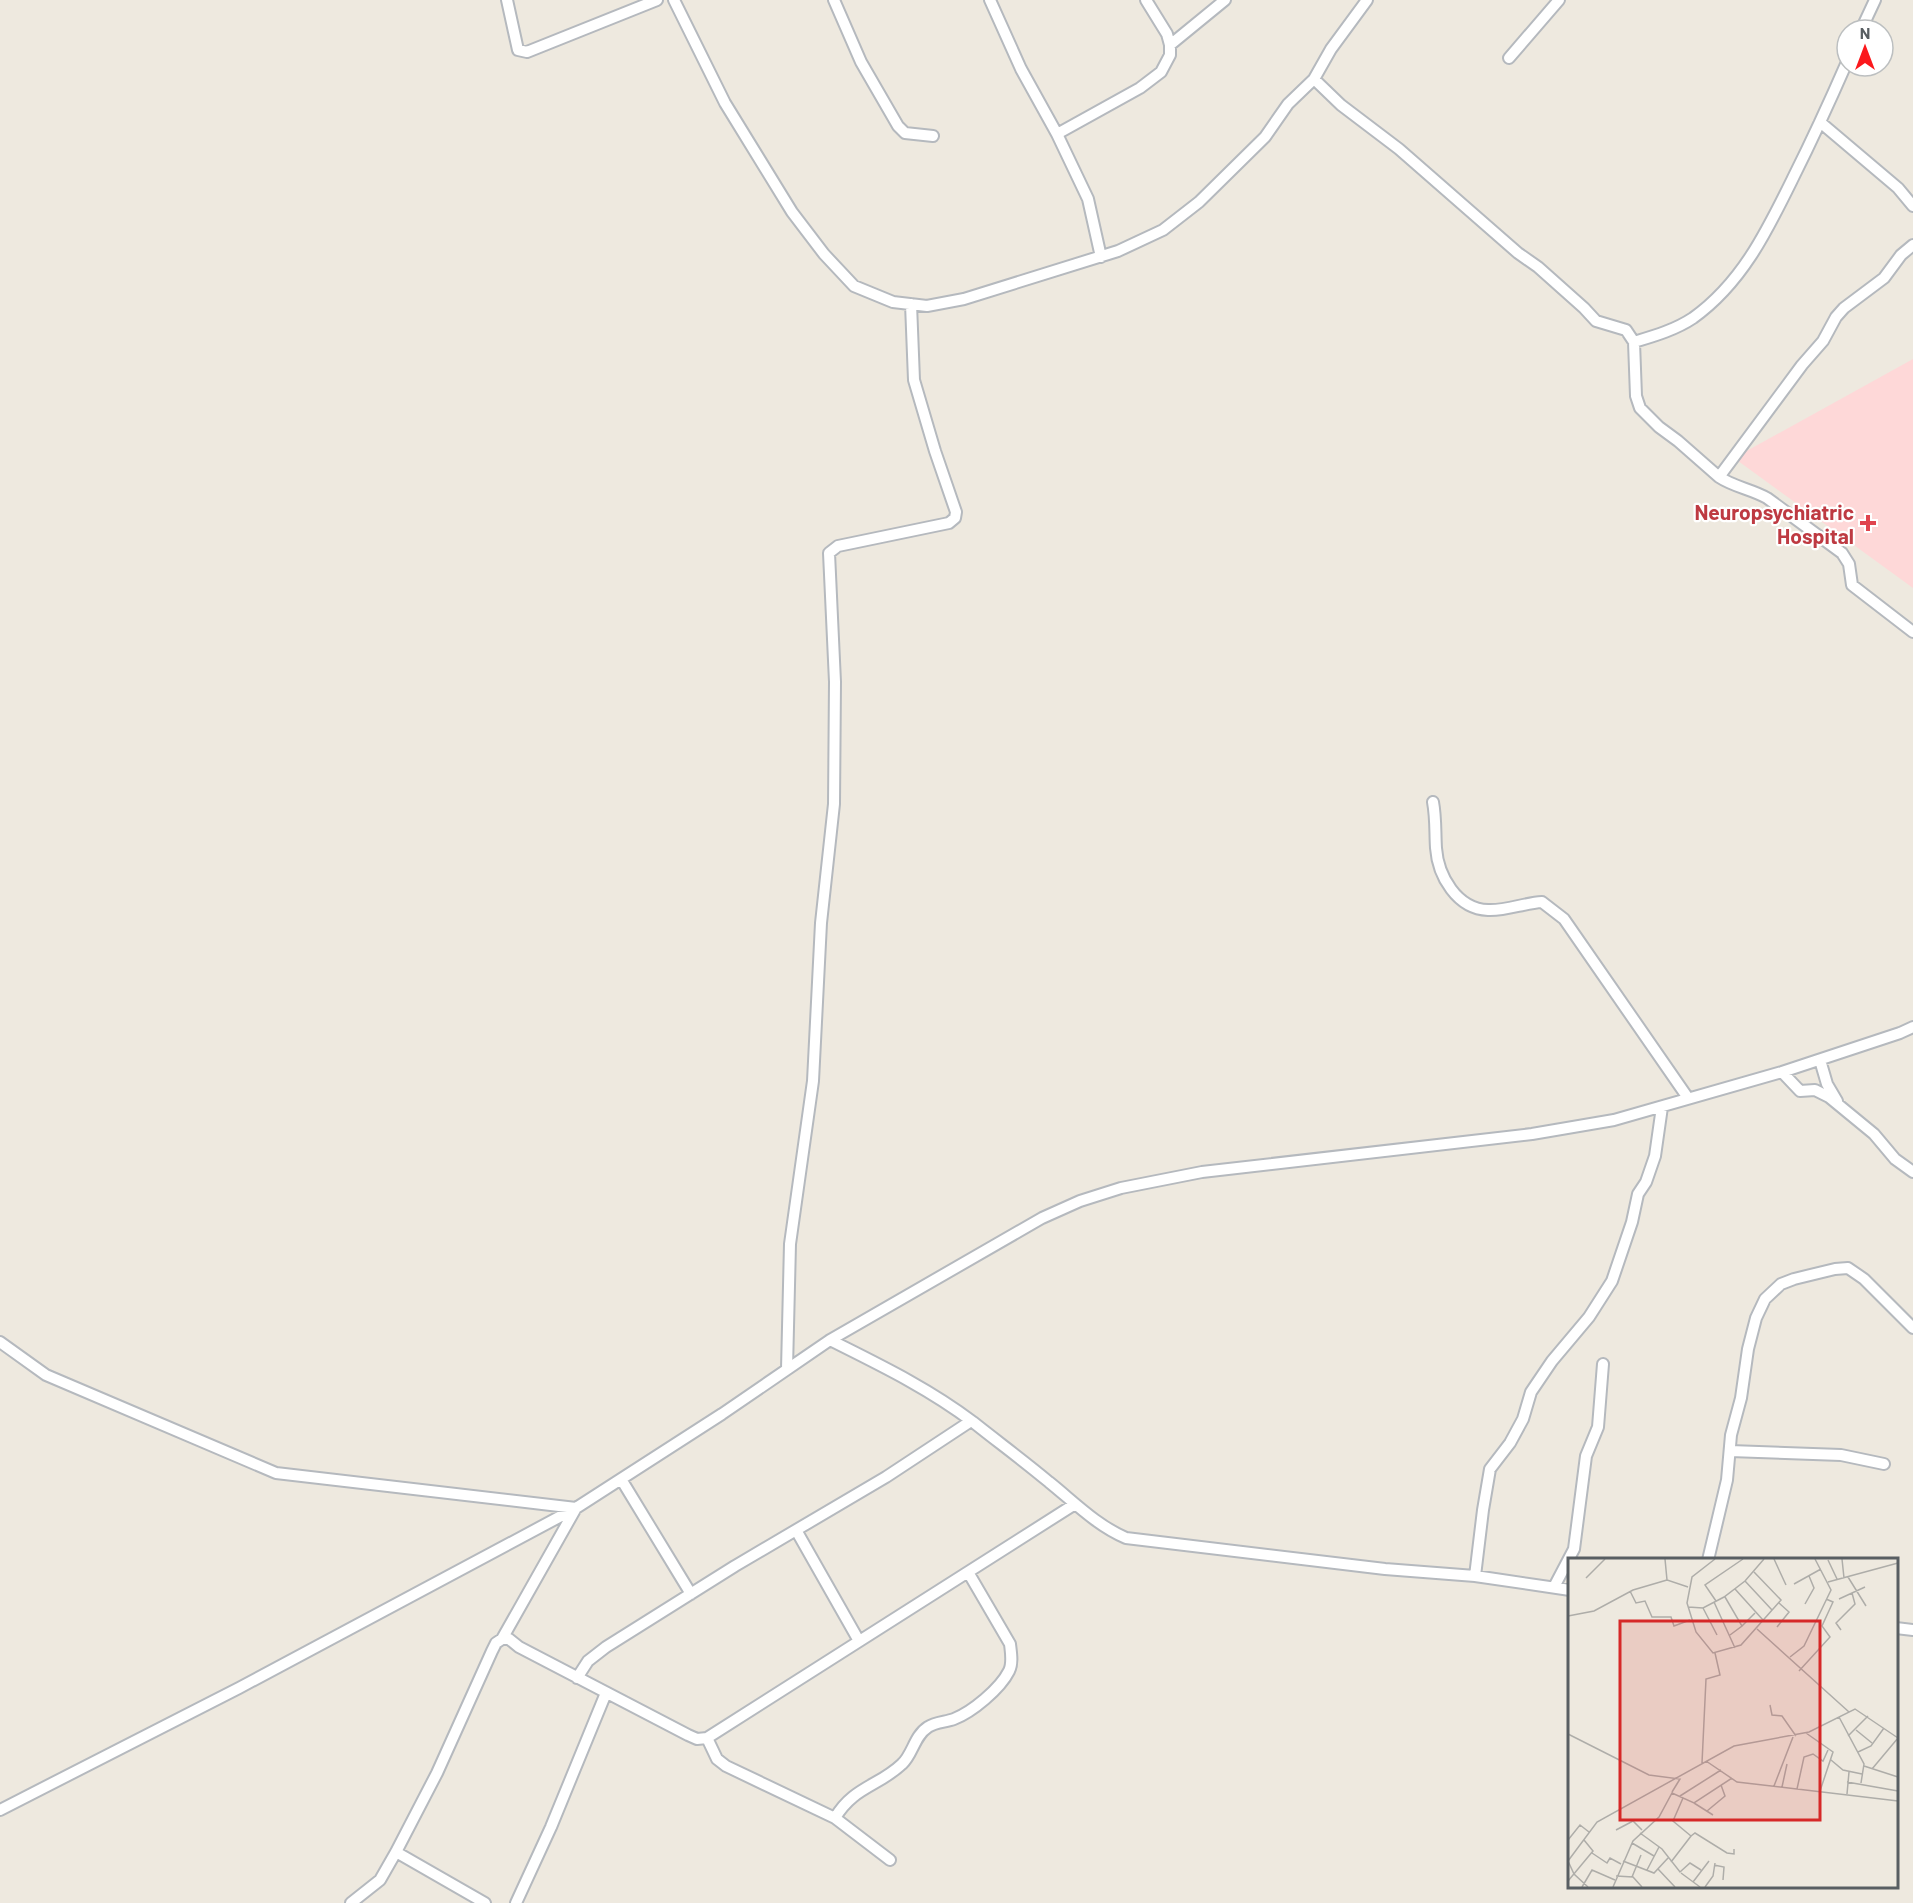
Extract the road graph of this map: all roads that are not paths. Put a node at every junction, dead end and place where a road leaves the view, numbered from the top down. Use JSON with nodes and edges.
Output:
{"nodes":[{"id":1,"x":507,"y":0,"type":"edge"},
{"id":2,"x":657,"y":0,"type":"edge"},
{"id":3,"x":674,"y":0,"type":"edge"},
{"id":4,"x":834,"y":0,"type":"edge"},
{"id":5,"x":990,"y":0,"type":"edge"},
{"id":6,"x":1146,"y":0,"type":"edge"},
{"id":7,"x":1225,"y":0,"type":"edge"},
{"id":8,"x":1367,"y":0,"type":"edge"},
{"id":9,"x":1559,"y":0,"type":"edge"},
{"id":10,"x":1875,"y":0,"type":"edge"},
{"id":11,"x":1867,"y":18,"type":"edge"},
{"id":12,"x":1170,"y":45,"type":"junction"},
{"id":13,"x":1509,"y":58,"type":"dead end"},
{"id":14,"x":1840,"y":78,"type":"edge"},
{"id":15,"x":1314,"y":79,"type":"junction"},
{"id":16,"x":1820,"y":122,"type":"junction"},
{"id":17,"x":1057,"y":134,"type":"junction"},
{"id":18,"x":933,"y":136,"type":"dead end"},
{"id":19,"x":1913,"y":206,"type":"edge"},
{"id":20,"x":1913,"y":245,"type":"edge"},
{"id":21,"x":1101,"y":257,"type":"junction"},
{"id":22,"x":911,"y":304,"type":"junction"},
{"id":23,"x":1634,"y":342,"type":"junction"},
{"id":24,"x":1719,"y":477,"type":"junction"},
{"id":25,"x":1913,"y":632,"type":"edge"},
{"id":26,"x":1433,"y":802,"type":"dead end"},
{"id":27,"x":1913,"y":1027,"type":"edge"},
{"id":28,"x":1820,"y":1060,"type":"junction"},
{"id":29,"x":1782,"y":1072,"type":"junction"},
{"id":30,"x":1688,"y":1098,"type":"junction"},
{"id":31,"x":1840,"y":1105,"type":"junction"},
{"id":32,"x":1662,"y":1107,"type":"junction"},
{"id":33,"x":1913,"y":1172,"type":"edge"},
{"id":34,"x":1913,"y":1328,"type":"edge"},
{"id":35,"x":830,"y":1340,"type":"junction"},
{"id":36,"x":0,"y":1342,"type":"edge"},
{"id":37,"x":1603,"y":1364,"type":"dead end"},
{"id":38,"x":788,"y":1369,"type":"junction"},
{"id":39,"x":972,"y":1421,"type":"junction"},
{"id":40,"x":1730,"y":1451,"type":"junction"},
{"id":41,"x":1884,"y":1464,"type":"dead end"},
{"id":42,"x":621,"y":1479,"type":"junction"},
{"id":43,"x":1075,"y":1504,"type":"junction"},
{"id":44,"x":576,"y":1508,"type":"junction"},
{"id":45,"x":796,"y":1530,"type":"junction"},
{"id":46,"x":1570,"y":1558,"type":"edge"},
{"id":47,"x":1708,"y":1558,"type":"edge"},
{"id":48,"x":1568,"y":1561,"type":"edge"},
{"id":49,"x":968,"y":1572,"type":"junction"},
{"id":50,"x":1475,"y":1576,"type":"junction"},
{"id":51,"x":1554,"y":1587,"type":"junction"},
{"id":52,"x":1568,"y":1590,"type":"edge"},
{"id":53,"x":691,"y":1594,"type":"junction"},
{"id":54,"x":1898,"y":1628,"type":"edge"},
{"id":55,"x":1913,"y":1630,"type":"edge"},
{"id":56,"x":502,"y":1639,"type":"junction"},
{"id":57,"x":859,"y":1641,"type":"junction"},
{"id":58,"x":577,"y":1677,"type":"junction"},
{"id":59,"x":606,"y":1693,"type":"junction"},
{"id":60,"x":707,"y":1738,"type":"junction"},
{"id":61,"x":0,"y":1810,"type":"edge"},
{"id":62,"x":835,"y":1818,"type":"junction"},
{"id":63,"x":396,"y":1852,"type":"junction"},
{"id":64,"x":890,"y":1860,"type":"dead end"},
{"id":65,"x":351,"y":1903,"type":"edge"},
{"id":66,"x":485,"y":1903,"type":"edge"},
{"id":67,"x":516,"y":1903,"type":"edge"}],
"edges":[{"from":1,"to":2,"type":"street"},
{"from":3,"to":22,"type":"street"},
{"from":4,"to":18,"type":"street"},
{"from":5,"to":17,"type":"street"},
{"from":6,"to":12,"type":"street"},
{"from":7,"to":12,"type":"street"},
{"from":8,"to":15,"type":"street"},
{"from":9,"to":13,"type":"street"},
{"from":10,"to":11,"type":"street"},
{"from":12,"to":17,"type":"street"},
{"from":14,"to":16,"type":"street"},
{"from":15,"to":21,"type":"street"},
{"from":15,"to":23,"type":"street"},
{"from":16,"to":19,"type":"street"},
{"from":16,"to":23,"type":"street"},
{"from":17,"to":21,"type":"street"},
{"from":20,"to":24,"type":"street"},
{"from":21,"to":22,"type":"street"},
{"from":22,"to":38,"type":"street"},
{"from":23,"to":24,"type":"street"},
{"from":24,"to":25,"type":"street"},
{"from":26,"to":30,"type":"street"},
{"from":27,"to":28,"type":"street"},
{"from":28,"to":29,"type":"street"},
{"from":28,"to":31,"type":"street"},
{"from":29,"to":30,"type":"street"},
{"from":29,"to":31,"type":"street"},
{"from":30,"to":32,"type":"street"},
{"from":31,"to":33,"type":"street"},
{"from":32,"to":35,"type":"street"},
{"from":32,"to":50,"type":"street"},
{"from":34,"to":40,"type":"street"},
{"from":35,"to":38,"type":"street"},
{"from":35,"to":39,"type":"street"},
{"from":36,"to":44,"type":"street"},
{"from":37,"to":46,"type":"street"},
{"from":38,"to":42,"type":"street"},
{"from":39,"to":43,"type":"street"},
{"from":39,"to":45,"type":"street"},
{"from":40,"to":41,"type":"street"},
{"from":40,"to":47,"type":"street"},
{"from":42,"to":44,"type":"street"},
{"from":42,"to":53,"type":"street"},
{"from":43,"to":49,"type":"street"},
{"from":43,"to":50,"type":"street"},
{"from":44,"to":56,"type":"street"},
{"from":44,"to":61,"type":"street"},
{"from":45,"to":53,"type":"street"},
{"from":45,"to":57,"type":"street"},
{"from":48,"to":51,"type":"street"},
{"from":49,"to":57,"type":"street"},
{"from":49,"to":62,"type":"street"},
{"from":50,"to":51,"type":"street"},
{"from":51,"to":52,"type":"street"},
{"from":53,"to":58,"type":"street"},
{"from":54,"to":55,"type":"street"},
{"from":56,"to":58,"type":"street"},
{"from":56,"to":63,"type":"street"},
{"from":57,"to":60,"type":"street"},
{"from":58,"to":59,"type":"street"},
{"from":59,"to":60,"type":"street"},
{"from":59,"to":67,"type":"street"},
{"from":60,"to":62,"type":"street"},
{"from":62,"to":64,"type":"street"},
{"from":63,"to":65,"type":"street"},
{"from":63,"to":66,"type":"street"}]}
